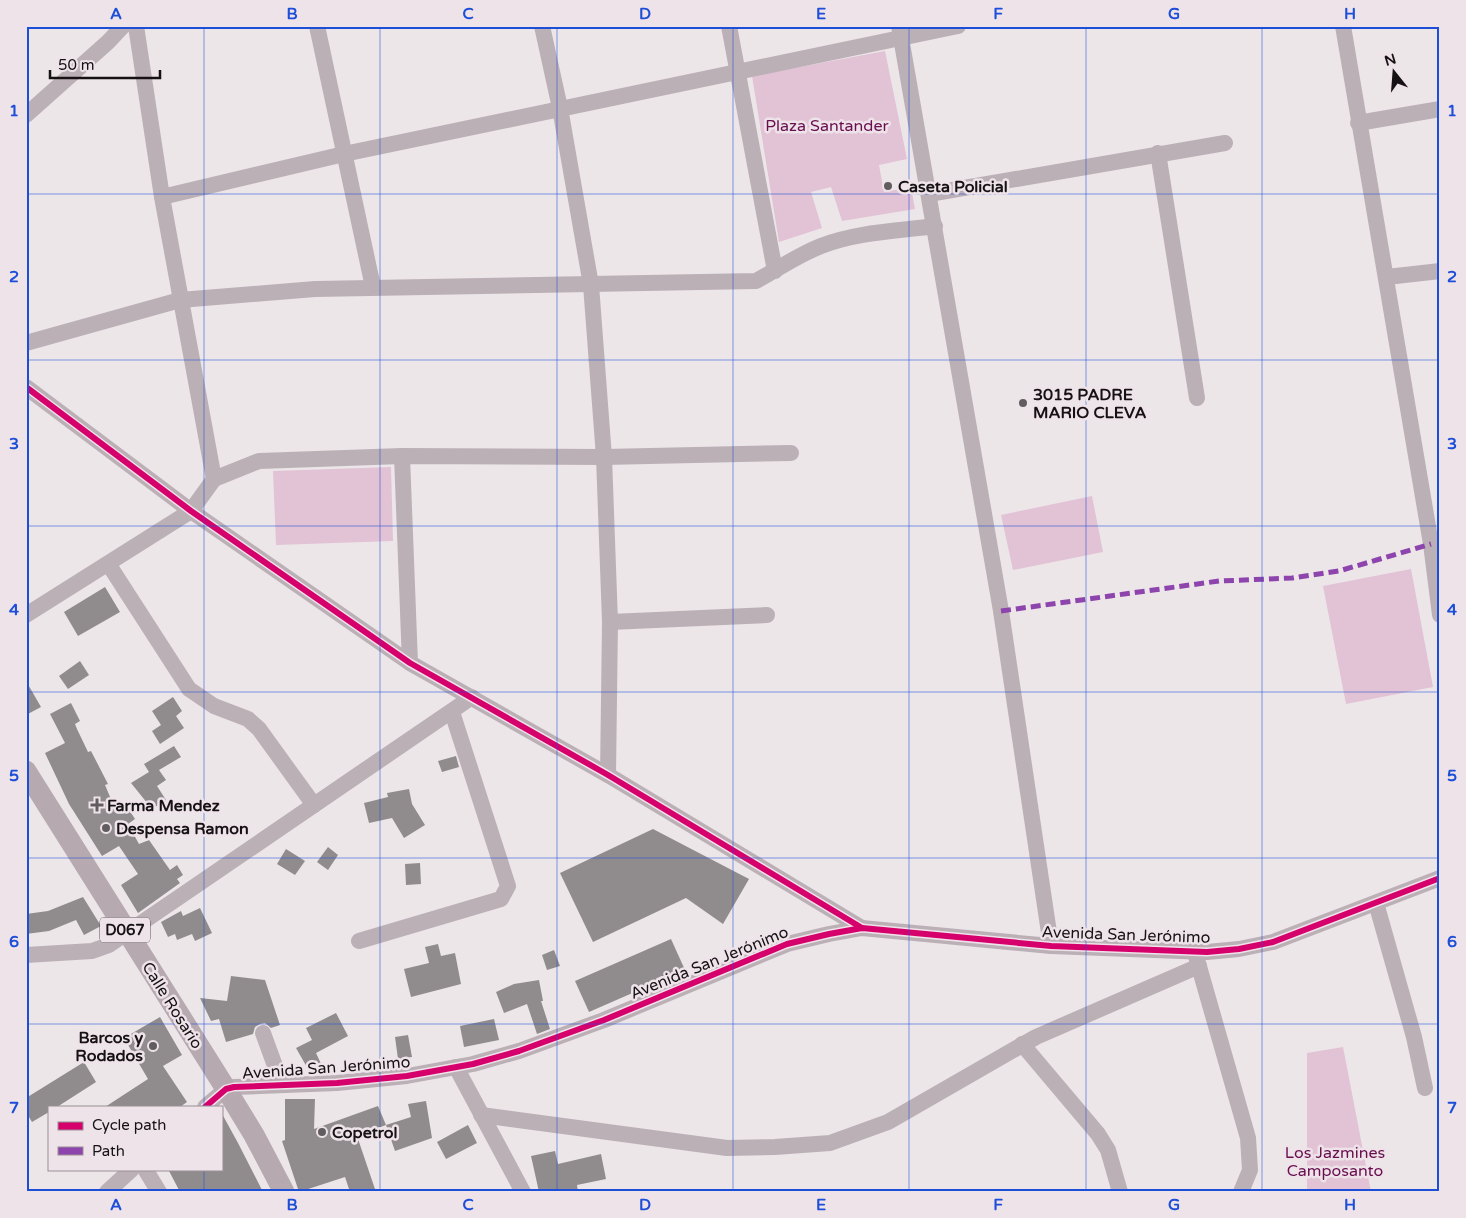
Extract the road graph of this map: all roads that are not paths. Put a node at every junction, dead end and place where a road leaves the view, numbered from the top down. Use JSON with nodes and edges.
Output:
{"nodes":[{"id":1,"x":122,"y":26,"type":"edge"},
{"id":2,"x":136,"y":26,"type":"edge"},
{"id":3,"x":317,"y":26,"type":"edge"},
{"id":4,"x":542,"y":26,"type":"edge"},
{"id":5,"x":729,"y":26,"type":"edge"},
{"id":6,"x":958,"y":26,"type":"edge"},
{"id":7,"x":1343,"y":26,"type":"edge"},
{"id":8,"x":900,"y":32,"type":"edge"},
{"id":9,"x":108,"y":42,"type":"junction"},
{"id":10,"x":138,"y":49,"type":"junction"},
{"id":11,"x":737,"y":71,"type":"junction"},
{"id":12,"x":560,"y":108,"type":"junction"},
{"id":13,"x":1440,"y":109,"type":"edge"},
{"id":14,"x":26,"y":115,"type":"edge"},
{"id":15,"x":1358,"y":123,"type":"junction"},
{"id":16,"x":1226,"y":143,"type":"dead end"},
{"id":17,"x":1158,"y":153,"type":"junction"},
{"id":18,"x":344,"y":154,"type":"junction"},
{"id":19,"x":928,"y":194,"type":"junction"},
{"id":20,"x":162,"y":197,"type":"junction"},
{"id":21,"x":935,"y":226,"type":"junction"},
{"id":22,"x":775,"y":271,"type":"junction"},
{"id":23,"x":1440,"y":271,"type":"edge"},
{"id":24,"x":1387,"y":277,"type":"junction"},
{"id":25,"x":591,"y":285,"type":"junction"},
{"id":26,"x":373,"y":288,"type":"junction"},
{"id":27,"x":180,"y":300,"type":"junction"},
{"id":28,"x":26,"y":343,"type":"edge"},
{"id":29,"x":26,"y":387,"type":"edge"},
{"id":30,"x":1197,"y":398,"type":"dead end"},
{"id":31,"x":791,"y":452,"type":"dead end"},
{"id":32,"x":402,"y":456,"type":"junction"},
{"id":33,"x":604,"y":457,"type":"junction"},
{"id":34,"x":214,"y":479,"type":"junction"},
{"id":35,"x":192,"y":512,"type":"junction"},
{"id":36,"x":1436,"y":542,"type":"edge"},
{"id":37,"x":109,"y":565,"type":"junction"},
{"id":38,"x":26,"y":615,"type":"edge"},
{"id":39,"x":767,"y":615,"type":"dead end"},
{"id":40,"x":1440,"y":615,"type":"edge"},
{"id":41,"x":610,"y":622,"type":"junction"},
{"id":42,"x":410,"y":663,"type":"junction"},
{"id":43,"x":472,"y":698,"type":"junction"},
{"id":44,"x":452,"y":712,"type":"junction"},
{"id":45,"x":26,"y":771,"type":"edge"},
{"id":46,"x":608,"y":775,"type":"junction"},
{"id":47,"x":314,"y":805,"type":"junction"},
{"id":48,"x":1440,"y":878,"type":"edge"},
{"id":49,"x":1376,"y":903,"type":"junction"},
{"id":50,"x":862,"y":928,"type":"junction"},
{"id":51,"x":127,"y":932,"type":"junction"},
{"id":52,"x":359,"y":942,"type":"dead end"},
{"id":53,"x":1051,"y":946,"type":"junction"},
{"id":54,"x":26,"y":955,"type":"edge"},
{"id":55,"x":1197,"y":959,"type":"junction"},
{"id":56,"x":263,"y":1033,"type":"dead end"},
{"id":57,"x":1022,"y":1044,"type":"junction"},
{"id":58,"x":456,"y":1067,"type":"junction"},
{"id":59,"x":282,"y":1085,"type":"junction"},
{"id":60,"x":1425,"y":1088,"type":"dead end"},
{"id":61,"x":226,"y":1089,"type":"junction"},
{"id":62,"x":206,"y":1106,"type":"edge"},
{"id":63,"x":481,"y":1114,"type":"junction"},
{"id":64,"x":131,"y":1170,"type":"edge"},
{"id":65,"x":146,"y":1170,"type":"edge"},
{"id":66,"x":107,"y":1192,"type":"edge"},
{"id":67,"x":159,"y":1192,"type":"edge"},
{"id":68,"x":284,"y":1192,"type":"edge"},
{"id":69,"x":523,"y":1192,"type":"edge"},
{"id":70,"x":1120,"y":1192,"type":"edge"},
{"id":71,"x":1241,"y":1192,"type":"edge"}],
"edges":[{"from":1,"to":9,"type":"street"},
{"from":2,"to":10,"type":"street"},
{"from":3,"to":18,"type":"street"},
{"from":4,"to":12,"type":"street"},
{"from":5,"to":11,"type":"street"},
{"from":6,"to":8,"type":"street"},
{"from":7,"to":15,"type":"street"},
{"from":8,"to":11,"type":"street"},
{"from":8,"to":19,"type":"street"},
{"from":9,"to":10,"type":"street"},
{"from":9,"to":14,"type":"street"},
{"from":10,"to":20,"type":"street"},
{"from":11,"to":12,"type":"street"},
{"from":11,"to":22,"type":"street"},
{"from":12,"to":18,"type":"street"},
{"from":12,"to":25,"type":"street"},
{"from":13,"to":15,"type":"street"},
{"from":15,"to":24,"type":"street"},
{"from":16,"to":17,"type":"street"},
{"from":17,"to":19,"type":"street"},
{"from":17,"to":30,"type":"street"},
{"from":18,"to":20,"type":"street"},
{"from":18,"to":26,"type":"street"},
{"from":19,"to":21,"type":"street"},
{"from":20,"to":27,"type":"street"},
{"from":21,"to":22,"type":"street"},
{"from":21,"to":53,"type":"street"},
{"from":22,"to":25,"type":"street"},
{"from":23,"to":24,"type":"street"},
{"from":24,"to":36,"type":"street"},
{"from":25,"to":26,"type":"street"},
{"from":25,"to":33,"type":"street"},
{"from":26,"to":27,"type":"street"},
{"from":27,"to":28,"type":"street"},
{"from":27,"to":34,"type":"street"},
{"from":29,"to":35,"type":"street"},
{"from":31,"to":33,"type":"street"},
{"from":32,"to":33,"type":"street"},
{"from":32,"to":34,"type":"street"},
{"from":32,"to":42,"type":"street"},
{"from":33,"to":41,"type":"street"},
{"from":34,"to":35,"type":"street"},
{"from":35,"to":37,"type":"street"},
{"from":35,"to":42,"type":"street"},
{"from":36,"to":40,"type":"street"},
{"from":37,"to":38,"type":"street"},
{"from":37,"to":47,"type":"street"},
{"from":39,"to":41,"type":"street"},
{"from":41,"to":46,"type":"street"},
{"from":42,"to":43,"type":"street"},
{"from":43,"to":44,"type":"street"},
{"from":43,"to":46,"type":"street"},
{"from":44,"to":47,"type":"street"},
{"from":44,"to":52,"type":"street"},
{"from":45,"to":51,"type":"main road","name":"Calle Rosario","number":"D067"},
{"from":46,"to":50,"type":"street"},
{"from":47,"to":51,"type":"street"},
{"from":48,"to":49,"type":"street","name":"Avenida San Jerónimo"},
{"from":49,"to":55,"type":"street","name":"Avenida San Jerónimo"},
{"from":49,"to":60,"type":"street"},
{"from":50,"to":53,"type":"street","name":"Avenida San Jerónimo"},
{"from":50,"to":58,"type":"street","name":"Avenida San Jerónimo"},
{"from":51,"to":54,"type":"street"},
{"from":51,"to":61,"type":"main road","name":"Calle Rosario","number":"D067"},
{"from":53,"to":55,"type":"street","name":"Avenida San Jerónimo"},
{"from":55,"to":57,"type":"street"},
{"from":55,"to":71,"type":"street"},
{"from":56,"to":59,"type":"street"},
{"from":57,"to":63,"type":"street"},
{"from":57,"to":70,"type":"street"},
{"from":58,"to":59,"type":"street","name":"Avenida San Jerónimo"},
{"from":58,"to":63,"type":"street"},
{"from":59,"to":61,"type":"street","name":"Avenida San Jerónimo"},
{"from":61,"to":62,"type":"street"},
{"from":61,"to":68,"type":"main road","name":"Calle Rosario","number":"D067"},
{"from":63,"to":69,"type":"street"},
{"from":64,"to":66,"type":"street"},
{"from":65,"to":67,"type":"street"}]}
